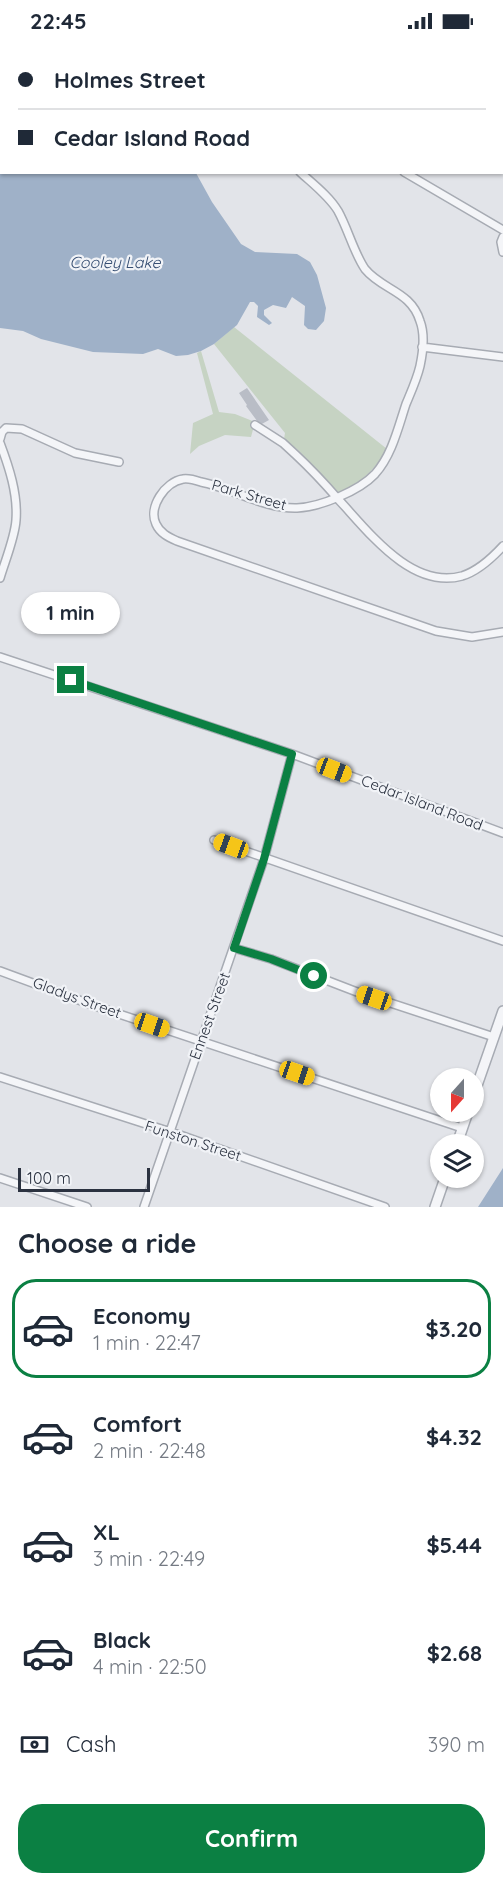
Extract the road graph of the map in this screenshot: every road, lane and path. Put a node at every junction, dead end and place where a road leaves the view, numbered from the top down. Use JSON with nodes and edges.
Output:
{"nodes":[{"id":1,"x":302,"y":174,"type":"edge"},
{"id":2,"x":407,"y":174,"type":"edge"},
{"id":3,"x":503,"y":230,"type":"edge"},
{"id":4,"x":503,"y":237,"type":"edge"},
{"id":5,"x":503,"y":252,"type":"edge"},
{"id":6,"x":422,"y":347,"type":"junction"},
{"id":7,"x":503,"y":357,"type":"edge"},
{"id":8,"x":255,"y":425,"type":"dead end"},
{"id":9,"x":0,"y":438,"type":"edge"},
{"id":10,"x":119,"y":462,"type":"dead end"},
{"id":11,"x":338,"y":498,"type":"junction"},
{"id":12,"x":503,"y":546,"type":"edge"},
{"id":13,"x":0,"y":578,"type":"edge"},
{"id":14,"x":503,"y":632,"type":"edge"},
{"id":15,"x":0,"y":657,"type":"edge"},
{"id":16,"x":292,"y":754,"type":"junction"},
{"id":17,"x":503,"y":833,"type":"edge"},
{"id":18,"x":214,"y":840,"type":"dead end"},
{"id":19,"x":264,"y":859,"type":"junction"},
{"id":20,"x":503,"y":940,"type":"edge"},
{"id":21,"x":234,"y":948,"type":"junction"},
{"id":22,"x":0,"y":971,"type":"edge"},
{"id":23,"x":503,"y":1011,"type":"edge"},
{"id":24,"x":494,"y":1037,"type":"junction"},
{"id":25,"x":201,"y":1041,"type":"junction"},
{"id":26,"x":483,"y":1068,"type":"edge"},
{"id":27,"x":0,"y":1077,"type":"edge"},
{"id":28,"x":464,"y":1122,"type":"edge"},
{"id":29,"x":462,"y":1128,"type":"junction"},
{"id":30,"x":169,"y":1132,"type":"junction"},
{"id":31,"x":460,"y":1134,"type":"edge"},
{"id":32,"x":0,"y":1178,"type":"edge"},
{"id":33,"x":442,"y":1188,"type":"edge"},
{"id":34,"x":87,"y":1207,"type":"edge"},
{"id":35,"x":144,"y":1207,"type":"edge"},
{"id":36,"x":385,"y":1207,"type":"edge"},
{"id":37,"x":435,"y":1207,"type":"edge"}],
"edges":[{"from":1,"to":6,"type":"street","name":"Park Street"},
{"from":2,"to":3,"type":"street"},
{"from":4,"to":5,"type":"street"},
{"from":6,"to":7,"type":"street"},
{"from":6,"to":11,"type":"street","name":"Park Street"},
{"from":8,"to":11,"type":"street"},
{"from":9,"to":10,"type":"street"},
{"from":9,"to":13,"type":"street"},
{"from":11,"to":12,"type":"street"},
{"from":11,"to":14,"type":"street","name":"Park Street"},
{"from":15,"to":16,"type":"street","name":"Cedar Island Road"},
{"from":16,"to":17,"type":"street","name":"Cedar Island Road"},
{"from":16,"to":19,"type":"street","name":"Ennest Street"},
{"from":18,"to":19,"type":"street"},
{"from":19,"to":20,"type":"street"},
{"from":19,"to":21,"type":"street","name":"Ennest Street"},
{"from":21,"to":24,"type":"street"},
{"from":21,"to":25,"type":"street","name":"Ennest Street"},
{"from":22,"to":25,"type":"street","name":"Gladys Street"},
{"from":23,"to":24,"type":"street"},
{"from":24,"to":26,"type":"street"},
{"from":25,"to":29,"type":"street","name":"Gladys Street"},
{"from":25,"to":30,"type":"street","name":"Ennest Street"},
{"from":27,"to":30,"type":"street","name":"Funston Street"},
{"from":28,"to":29,"type":"street"},
{"from":29,"to":31,"type":"street"},
{"from":30,"to":35,"type":"street","name":"Ennest Street"},
{"from":30,"to":36,"type":"street","name":"Funston Street"},
{"from":32,"to":34,"type":"street"},
{"from":33,"to":37,"type":"street"}]}
